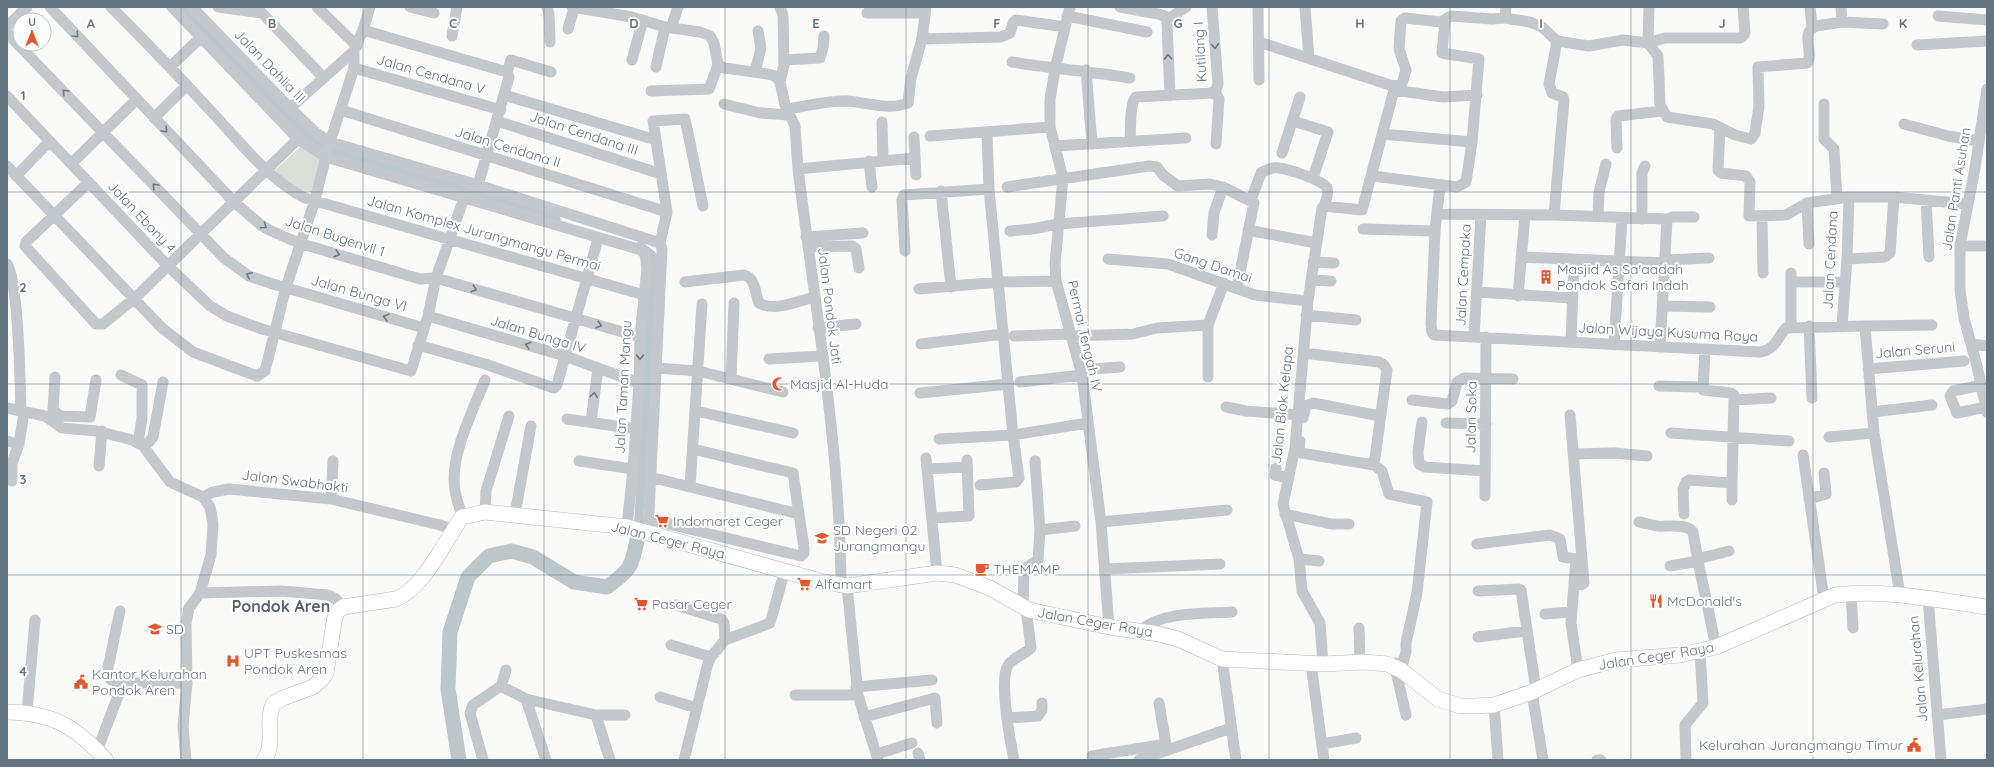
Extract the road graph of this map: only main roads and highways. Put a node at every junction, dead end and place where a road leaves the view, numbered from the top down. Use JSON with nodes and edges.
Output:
{"nodes":[{"id":1,"x":1987,"y":607,"type":"edge"},
{"id":2,"x":7,"y":712,"type":"edge"},
{"id":3,"x":102,"y":755,"type":"edge"},
{"id":4,"x":264,"y":760,"type":"edge"}],
"edges":[{"from":1,"to":4,"type":"main road","name":"Jalan Ceger Raya"},
{"from":2,"to":3,"type":"main road"}]}
